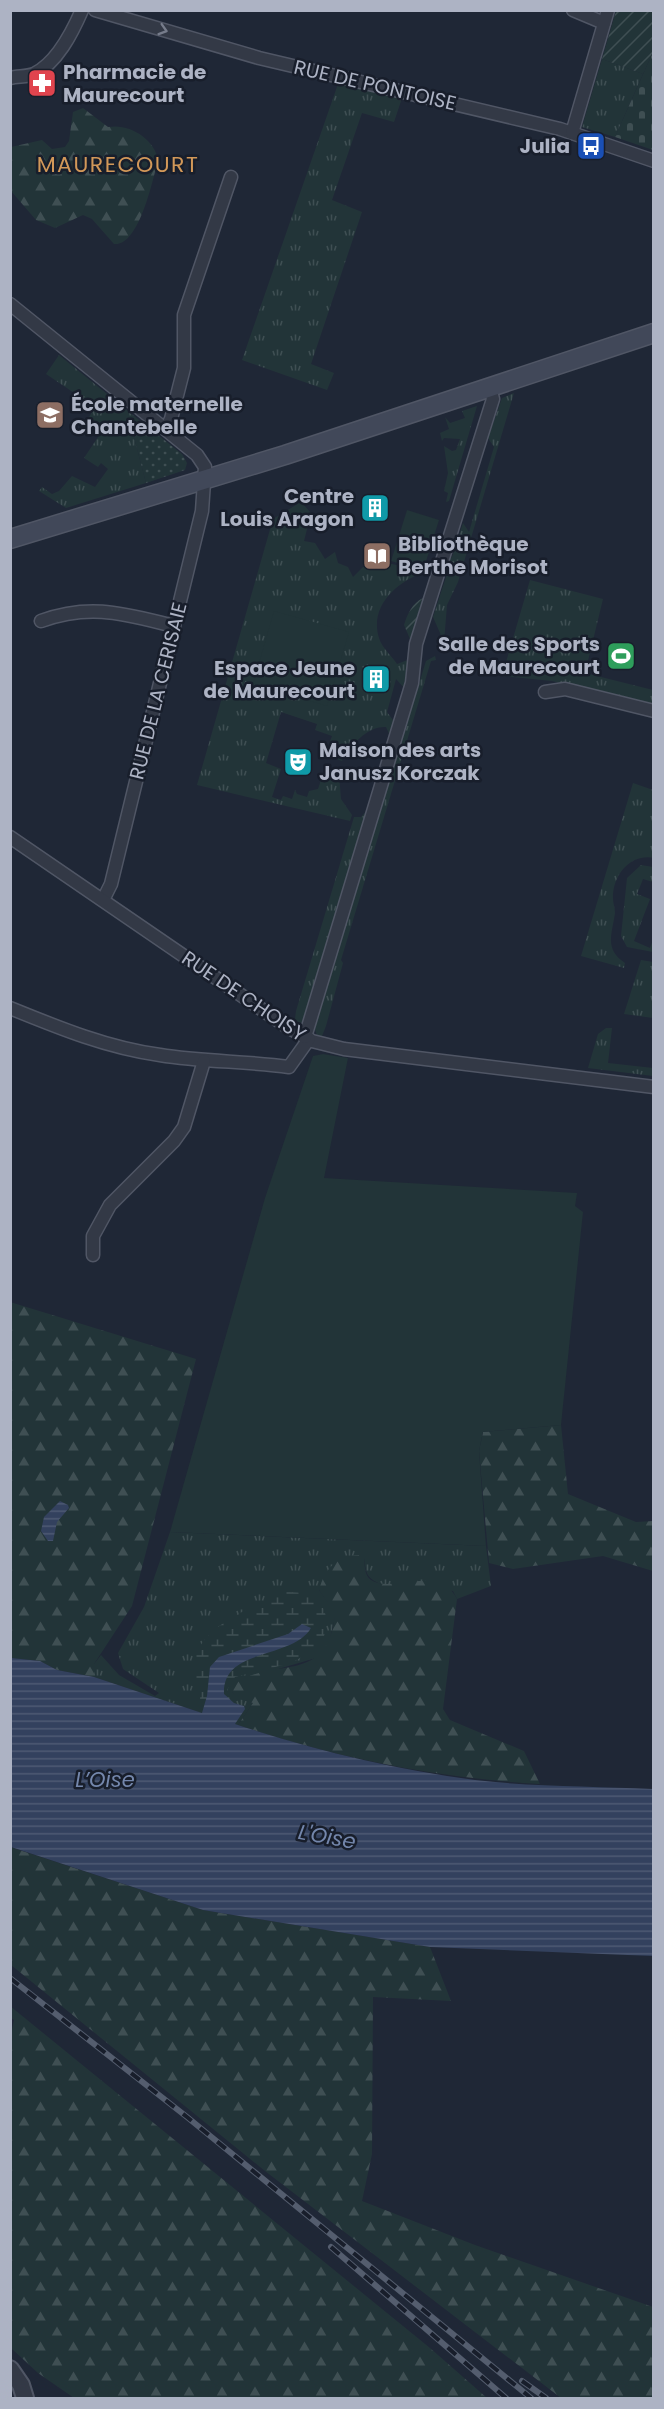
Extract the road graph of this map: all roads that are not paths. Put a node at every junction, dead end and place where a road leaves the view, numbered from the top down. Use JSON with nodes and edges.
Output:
{"nodes":[{"id":1,"x":82,"y":10,"type":"edge"},
{"id":2,"x":573,"y":10,"type":"edge"},
{"id":3,"x":608,"y":10,"type":"edge"},
{"id":4,"x":101,"y":12,"type":"edge"},
{"id":5,"x":604,"y":23,"type":"junction"},
{"id":6,"x":63,"y":46,"type":"junction"},
{"id":7,"x":16,"y":77,"type":"edge"},
{"id":8,"x":572,"y":133,"type":"junction"},
{"id":9,"x":654,"y":161,"type":"edge"},
{"id":10,"x":231,"y":177,"type":"dead end"},
{"id":11,"x":10,"y":304,"type":"edge"},
{"id":12,"x":654,"y":333,"type":"edge"},
{"id":13,"x":497,"y":385,"type":"junction"},
{"id":14,"x":166,"y":429,"type":"junction"},
{"id":15,"x":206,"y":480,"type":"junction"},
{"id":16,"x":10,"y":540,"type":"edge"},
{"id":17,"x":41,"y":621,"type":"dead end"},
{"id":18,"x":174,"y":626,"type":"junction"},
{"id":19,"x":545,"y":692,"type":"dead end"},
{"id":20,"x":654,"y":711,"type":"edge"},
{"id":21,"x":10,"y":837,"type":"edge"},
{"id":22,"x":103,"y":900,"type":"junction"},
{"id":23,"x":10,"y":1008,"type":"edge"},
{"id":24,"x":307,"y":1038,"type":"junction"},
{"id":25,"x":204,"y":1061,"type":"junction"},
{"id":26,"x":654,"y":1087,"type":"edge"},
{"id":27,"x":93,"y":1256,"type":"dead end"},
{"id":28,"x":10,"y":2368,"type":"edge"},
{"id":29,"x":25,"y":2398,"type":"edge"}],
"edges":[{"from":1,"to":6,"type":"street"},
{"from":2,"to":5,"type":"street"},
{"from":3,"to":5,"type":"street"},
{"from":4,"to":6,"type":"street"},
{"from":4,"to":8,"type":"street","name":"RUE DE PONTOISE","one_way":true},
{"from":5,"to":8,"type":"street"},
{"from":6,"to":7,"type":"street"},
{"from":8,"to":9,"type":"street","name":"RUE DE PONTOISE"},
{"from":10,"to":14,"type":"street"},
{"from":11,"to":14,"type":"street"},
{"from":12,"to":13,"type":"main road"},
{"from":13,"to":15,"type":"main road"},
{"from":13,"to":24,"type":"street"},
{"from":14,"to":15,"type":"street"},
{"from":15,"to":16,"type":"main road"},
{"from":15,"to":18,"type":"street","name":"RUE DE LA CERISAIE"},
{"from":17,"to":18,"type":"street"},
{"from":18,"to":22,"type":"street","name":"RUE DE LA CERISAIE"},
{"from":19,"to":20,"type":"street"},
{"from":21,"to":22,"type":"street","name":"RUE DE CHOISY"},
{"from":22,"to":24,"type":"street","name":"RUE DE CHOISY"},
{"from":23,"to":25,"type":"street"},
{"from":24,"to":25,"type":"street"},
{"from":24,"to":26,"type":"street","name":"RUE DE CHOISY"},
{"from":25,"to":27,"type":"street"},
{"from":28,"to":29,"type":"street"}]}
